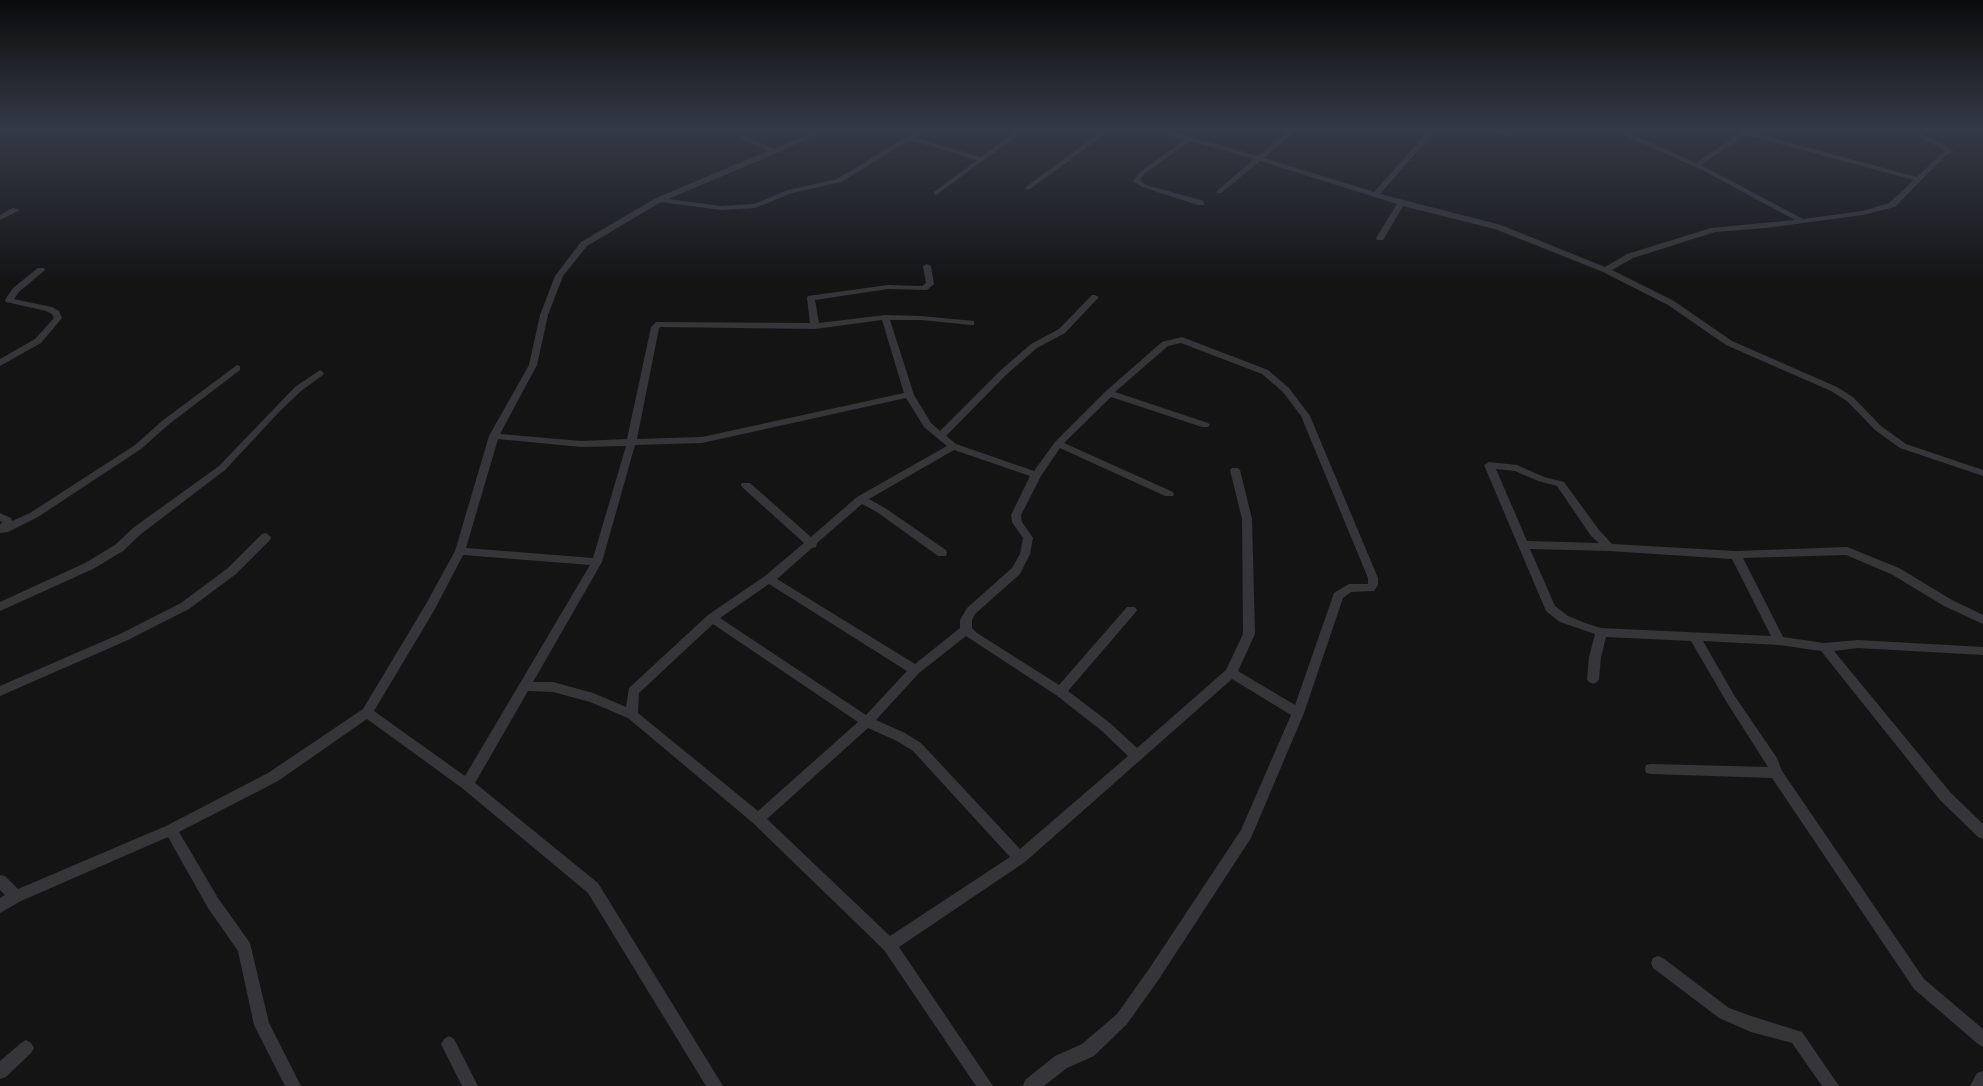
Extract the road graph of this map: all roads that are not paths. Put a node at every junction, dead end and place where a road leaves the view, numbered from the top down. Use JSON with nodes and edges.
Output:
{"nodes":[{"id":1,"x":706,"y":181,"type":"edge"},
{"id":2,"x":839,"y":181,"type":"edge"},
{"id":3,"x":952,"y":181,"type":"edge"},
{"id":4,"x":1038,"y":181,"type":"edge"},
{"id":5,"x":1136,"y":181,"type":"edge"},
{"id":6,"x":1232,"y":181,"type":"edge"},
{"id":7,"x":1329,"y":181,"type":"edge"},
{"id":8,"x":1388,"y":181,"type":"edge"},
{"id":9,"x":1726,"y":181,"type":"edge"},
{"id":10,"x":1916,"y":181,"type":"edge"},
{"id":11,"x":1028,"y":188,"type":"dead end"},
{"id":12,"x":936,"y":192,"type":"dead end"},
{"id":13,"x":1219,"y":192,"type":"dead end"},
{"id":14,"x":1375,"y":195,"type":"junction"},
{"id":15,"x":659,"y":200,"type":"junction"},
{"id":16,"x":1201,"y":203,"type":"dead end"},
{"id":17,"x":1401,"y":203,"type":"junction"},
{"id":18,"x":16,"y":210,"type":"dead end"},
{"id":19,"x":0,"y":218,"type":"edge"},
{"id":20,"x":1802,"y":221,"type":"junction"},
{"id":21,"x":1380,"y":238,"type":"dead end"},
{"id":22,"x":927,"y":266,"type":"dead end"},
{"id":23,"x":41,"y":270,"type":"dead end"},
{"id":24,"x":1606,"y":270,"type":"junction"},
{"id":25,"x":1095,"y":297,"type":"dead end"},
{"id":26,"x":885,"y":317,"type":"junction"},
{"id":27,"x":971,"y":323,"type":"dead end"},
{"id":28,"x":815,"y":326,"type":"junction"},
{"id":29,"x":0,"y":363,"type":"edge"},
{"id":30,"x":237,"y":368,"type":"dead end"},
{"id":31,"x":320,"y":373,"type":"dead end"},
{"id":32,"x":1109,"y":393,"type":"junction"},
{"id":33,"x":909,"y":395,"type":"junction"},
{"id":34,"x":1205,"y":424,"type":"dead end"},
{"id":35,"x":494,"y":436,"type":"junction"},
{"id":36,"x":941,"y":436,"type":"junction"},
{"id":37,"x":632,"y":443,"type":"junction"},
{"id":38,"x":1059,"y":444,"type":"junction"},
{"id":39,"x":954,"y":446,"type":"junction"},
{"id":40,"x":1235,"y":470,"type":"dead end"},
{"id":41,"x":1983,"y":473,"type":"edge"},
{"id":42,"x":1036,"y":475,"type":"junction"},
{"id":43,"x":746,"y":485,"type":"dead end"},
{"id":44,"x":1169,"y":494,"type":"dead end"},
{"id":45,"x":861,"y":499,"type":"junction"},
{"id":46,"x":0,"y":516,"type":"edge"},
{"id":47,"x":2,"y":530,"type":"edge"},
{"id":48,"x":266,"y":537,"type":"dead end"},
{"id":49,"x":812,"y":544,"type":"junction"},
{"id":50,"x":1525,"y":546,"type":"junction"},
{"id":51,"x":1609,"y":547,"type":"junction"},
{"id":52,"x":460,"y":550,"type":"junction"},
{"id":53,"x":942,"y":553,"type":"dead end"},
{"id":54,"x":1736,"y":555,"type":"junction"},
{"id":55,"x":597,"y":562,"type":"junction"},
{"id":56,"x":769,"y":579,"type":"junction"},
{"id":57,"x":0,"y":607,"type":"edge"},
{"id":58,"x":1131,"y":610,"type":"dead end"},
{"id":59,"x":712,"y":618,"type":"junction"},
{"id":60,"x":1983,"y":620,"type":"edge"},
{"id":61,"x":966,"y":630,"type":"junction"},
{"id":62,"x":1601,"y":633,"type":"junction"},
{"id":63,"x":1695,"y":638,"type":"junction"},
{"id":64,"x":1779,"y":641,"type":"junction"},
{"id":65,"x":1824,"y":647,"type":"junction"},
{"id":66,"x":1983,"y":651,"type":"edge"},
{"id":67,"x":915,"y":670,"type":"junction"},
{"id":68,"x":1231,"y":673,"type":"junction"},
{"id":69,"x":1593,"y":680,"type":"dead end"},
{"id":70,"x":524,"y":686,"type":"junction"},
{"id":71,"x":0,"y":691,"type":"edge"},
{"id":72,"x":1060,"y":692,"type":"junction"},
{"id":73,"x":367,"y":712,"type":"junction"},
{"id":74,"x":1298,"y":713,"type":"junction"},
{"id":75,"x":632,"y":715,"type":"junction"},
{"id":76,"x":867,"y":722,"type":"junction"},
{"id":77,"x":1137,"y":756,"type":"junction"},
{"id":78,"x":1651,"y":769,"type":"dead end"},
{"id":79,"x":1776,"y":773,"type":"junction"},
{"id":80,"x":466,"y":784,"type":"junction"},
{"id":81,"x":758,"y":819,"type":"junction"},
{"id":82,"x":171,"y":830,"type":"junction"},
{"id":83,"x":1983,"y":833,"type":"edge"},
{"id":84,"x":1020,"y":858,"type":"junction"},
{"id":85,"x":0,"y":881,"type":"edge"},
{"id":86,"x":16,"y":896,"type":"junction"},
{"id":87,"x":0,"y":906,"type":"edge"},
{"id":88,"x":889,"y":945,"type":"junction"},
{"id":89,"x":1658,"y":963,"type":"dead end"},
{"id":90,"x":1983,"y":1039,"type":"edge"},
{"id":91,"x":449,"y":1044,"type":"dead end"},
{"id":92,"x":26,"y":1048,"type":"dead end"},
{"id":93,"x":0,"y":1071,"type":"edge"},
{"id":94,"x":1983,"y":1079,"type":"edge"},
{"id":95,"x":292,"y":1086,"type":"edge"},
{"id":96,"x":470,"y":1086,"type":"edge"},
{"id":97,"x":714,"y":1086,"type":"edge"},
{"id":98,"x":985,"y":1086,"type":"edge"},
{"id":99,"x":1031,"y":1086,"type":"edge"},
{"id":100,"x":1832,"y":1086,"type":"edge"},
{"id":101,"x":1978,"y":1086,"type":"edge"}],
"edges":[{"from":1,"to":15,"type":"street"},
{"from":2,"to":15,"type":"street"},
{"from":3,"to":12,"type":"street"},
{"from":4,"to":11,"type":"street"},
{"from":5,"to":16,"type":"street"},
{"from":6,"to":13,"type":"street"},
{"from":7,"to":14,"type":"street"},
{"from":8,"to":14,"type":"street"},
{"from":9,"to":20,"type":"street"},
{"from":10,"to":20,"type":"street"},
{"from":14,"to":17,"type":"street"},
{"from":15,"to":35,"type":"street"},
{"from":17,"to":21,"type":"street"},
{"from":17,"to":24,"type":"street"},
{"from":18,"to":19,"type":"street"},
{"from":20,"to":24,"type":"street"},
{"from":22,"to":28,"type":"street"},
{"from":23,"to":29,"type":"street"},
{"from":24,"to":41,"type":"street"},
{"from":25,"to":36,"type":"street"},
{"from":26,"to":27,"type":"street"},
{"from":26,"to":28,"type":"street"},
{"from":26,"to":33,"type":"street"},
{"from":28,"to":37,"type":"street"},
{"from":30,"to":47,"type":"street"},
{"from":31,"to":57,"type":"street"},
{"from":32,"to":34,"type":"street"},
{"from":32,"to":38,"type":"street"},
{"from":32,"to":74,"type":"street"},
{"from":33,"to":36,"type":"street"},
{"from":33,"to":37,"type":"street"},
{"from":35,"to":37,"type":"street"},
{"from":35,"to":52,"type":"street"},
{"from":36,"to":39,"type":"street"},
{"from":37,"to":55,"type":"street"},
{"from":38,"to":42,"type":"street"},
{"from":38,"to":44,"type":"street"},
{"from":39,"to":42,"type":"street"},
{"from":39,"to":45,"type":"street"},
{"from":40,"to":68,"type":"street"},
{"from":42,"to":61,"type":"street"},
{"from":43,"to":49,"type":"street"},
{"from":45,"to":49,"type":"street"},
{"from":45,"to":53,"type":"street"},
{"from":46,"to":47,"type":"street"},
{"from":48,"to":71,"type":"street"},
{"from":49,"to":56,"type":"street"},
{"from":50,"to":51,"type":"street"},
{"from":50,"to":51,"type":"street"},
{"from":50,"to":62,"type":"street"},
{"from":51,"to":54,"type":"street"},
{"from":52,"to":55,"type":"street"},
{"from":52,"to":73,"type":"street"},
{"from":54,"to":60,"type":"street"},
{"from":54,"to":64,"type":"street"},
{"from":55,"to":70,"type":"street"},
{"from":56,"to":59,"type":"street"},
{"from":56,"to":67,"type":"street"},
{"from":58,"to":72,"type":"street"},
{"from":59,"to":75,"type":"street"},
{"from":59,"to":76,"type":"street"},
{"from":61,"to":67,"type":"street"},
{"from":61,"to":72,"type":"street"},
{"from":62,"to":63,"type":"street"},
{"from":62,"to":69,"type":"street"},
{"from":63,"to":64,"type":"street"},
{"from":63,"to":79,"type":"street"},
{"from":64,"to":65,"type":"street"},
{"from":65,"to":66,"type":"street"},
{"from":65,"to":83,"type":"street"},
{"from":67,"to":76,"type":"street"},
{"from":68,"to":74,"type":"street"},
{"from":68,"to":77,"type":"street"},
{"from":70,"to":75,"type":"street"},
{"from":70,"to":80,"type":"street"},
{"from":72,"to":77,"type":"street"},
{"from":73,"to":80,"type":"street"},
{"from":73,"to":82,"type":"street"},
{"from":74,"to":99,"type":"street"},
{"from":75,"to":81,"type":"street"},
{"from":76,"to":81,"type":"street"},
{"from":76,"to":84,"type":"street"},
{"from":77,"to":84,"type":"street"},
{"from":78,"to":79,"type":"street"},
{"from":79,"to":90,"type":"street"},
{"from":80,"to":97,"type":"street"},
{"from":81,"to":88,"type":"street"},
{"from":82,"to":86,"type":"street"},
{"from":82,"to":95,"type":"street"},
{"from":84,"to":88,"type":"street"},
{"from":85,"to":86,"type":"street"},
{"from":86,"to":87,"type":"street"},
{"from":88,"to":98,"type":"street"},
{"from":89,"to":100,"type":"street"},
{"from":91,"to":96,"type":"street"},
{"from":92,"to":93,"type":"street"},
{"from":94,"to":101,"type":"street"}]}
